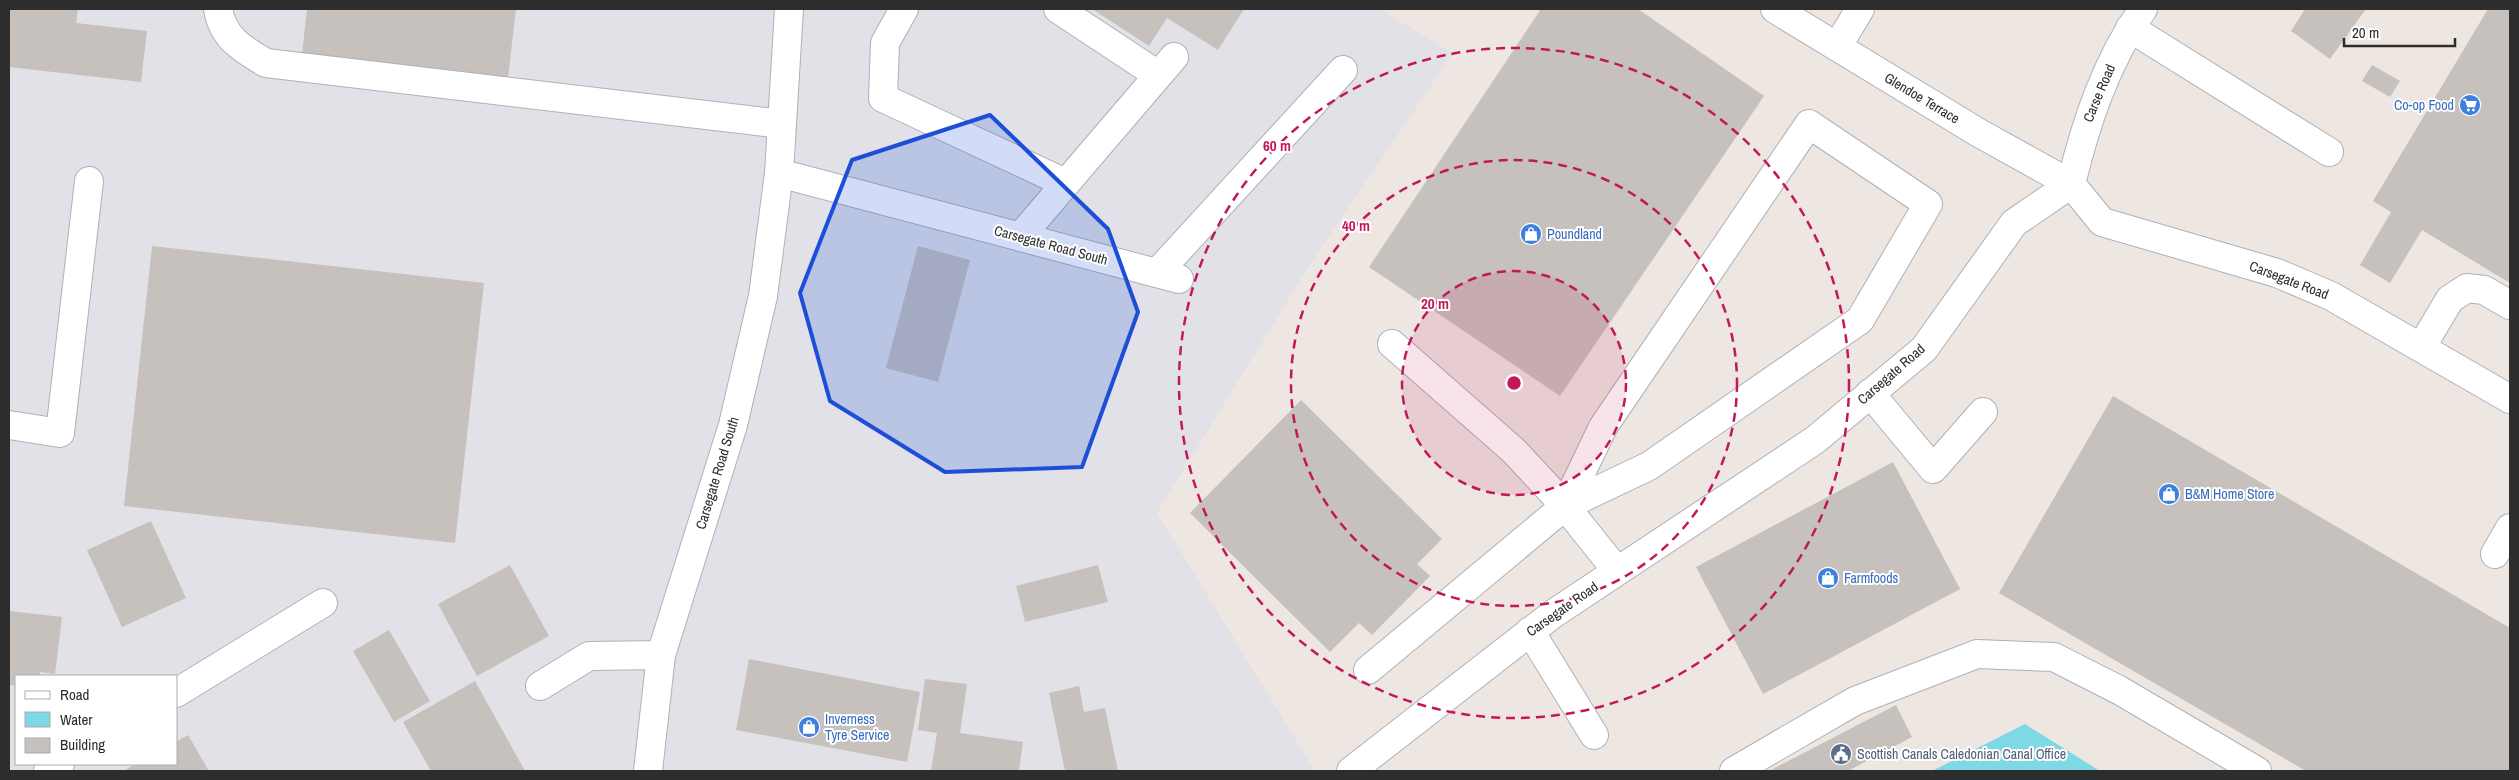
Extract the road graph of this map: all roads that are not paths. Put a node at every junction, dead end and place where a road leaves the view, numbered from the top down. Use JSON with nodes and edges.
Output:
{"nodes":[{"id":1,"x":218,"y":9,"type":"edge"},
{"id":2,"x":789,"y":9,"type":"edge"},
{"id":3,"x":904,"y":9,"type":"edge"},
{"id":4,"x":1058,"y":9,"type":"edge"},
{"id":5,"x":1775,"y":9,"type":"edge"},
{"id":6,"x":1860,"y":9,"type":"edge"},
{"id":7,"x":2136,"y":18,"type":"edge"},
{"id":8,"x":1837,"y":47,"type":"junction"},
{"id":9,"x":1343,"y":70,"type":"dead end"},
{"id":10,"x":782,"y":124,"type":"junction"},
{"id":11,"x":2329,"y":152,"type":"dead end"},
{"id":12,"x":779,"y":172,"type":"junction"},
{"id":13,"x":89,"y":181,"type":"dead end"},
{"id":14,"x":1065,"y":182,"type":"junction"},
{"id":15,"x":2071,"y":184,"type":"junction"},
{"id":16,"x":1020,"y":237,"type":"junction"},
{"id":17,"x":2510,"y":305,"type":"edge"},
{"id":18,"x":1392,"y":344,"type":"dead end"},
{"id":19,"x":2422,"y":346,"type":"junction"},
{"id":20,"x":1870,"y":393,"type":"junction"},
{"id":21,"x":2510,"y":399,"type":"edge"},
{"id":22,"x":1983,"y":412,"type":"dead end"},
{"id":23,"x":9,"y":425,"type":"edge"},
{"id":24,"x":1565,"y":506,"type":"junction"},
{"id":25,"x":2510,"y":528,"type":"edge"},
{"id":26,"x":2495,"y":554,"type":"dead end"},
{"id":27,"x":1617,"y":571,"type":"junction"},
{"id":28,"x":323,"y":603,"type":"dead end"},
{"id":29,"x":1530,"y":632,"type":"junction"},
{"id":30,"x":661,"y":655,"type":"junction"},
{"id":31,"x":1368,"y":670,"type":"dead end"},
{"id":32,"x":540,"y":686,"type":"dead end"},
{"id":33,"x":178,"y":692,"type":"edge"},
{"id":34,"x":1594,"y":736,"type":"dead end"},
{"id":35,"x":648,"y":771,"type":"edge"},
{"id":36,"x":1351,"y":771,"type":"edge"},
{"id":37,"x":1734,"y":771,"type":"edge"},
{"id":38,"x":2257,"y":771,"type":"edge"}],
"edges":[{"from":1,"to":10,"type":"street"},
{"from":2,"to":10,"type":"street","name":"Carsegate Road South"},
{"from":3,"to":14,"type":"street"},
{"from":4,"to":14,"type":"street"},
{"from":5,"to":8,"type":"street","name":"Glendoe Terrace"},
{"from":6,"to":8,"type":"street"},
{"from":7,"to":11,"type":"street"},
{"from":7,"to":15,"type":"street","name":"Carse Road"},
{"from":8,"to":15,"type":"street","name":"Glendoe Terrace"},
{"from":9,"to":16,"type":"street","name":"Carsegate Road South"},
{"from":10,"to":12,"type":"street","name":"Carsegate Road South"},
{"from":12,"to":16,"type":"street","name":"Carsegate Road South"},
{"from":12,"to":30,"type":"street","name":"Carsegate Road South"},
{"from":13,"to":23,"type":"street"},
{"from":14,"to":16,"type":"street"},
{"from":15,"to":19,"type":"street","name":"Carsegate Road"},
{"from":15,"to":20,"type":"street","name":"Carsegate Road"},
{"from":17,"to":19,"type":"street"},
{"from":18,"to":24,"type":"street"},
{"from":19,"to":21,"type":"street","name":"Carsegate Road"},
{"from":20,"to":22,"type":"street"},
{"from":20,"to":27,"type":"street","name":"Carsegate Road"},
{"from":24,"to":24,"type":"street"},
{"from":24,"to":27,"type":"street"},
{"from":24,"to":31,"type":"street"},
{"from":25,"to":26,"type":"street"},
{"from":27,"to":29,"type":"street","name":"Carsegate Road"},
{"from":28,"to":33,"type":"street"},
{"from":29,"to":34,"type":"street"},
{"from":29,"to":36,"type":"street","name":"Carsegate Road"},
{"from":30,"to":32,"type":"street"},
{"from":30,"to":35,"type":"street","name":"Carsegate Road South"},
{"from":37,"to":38,"type":"street"}]}
